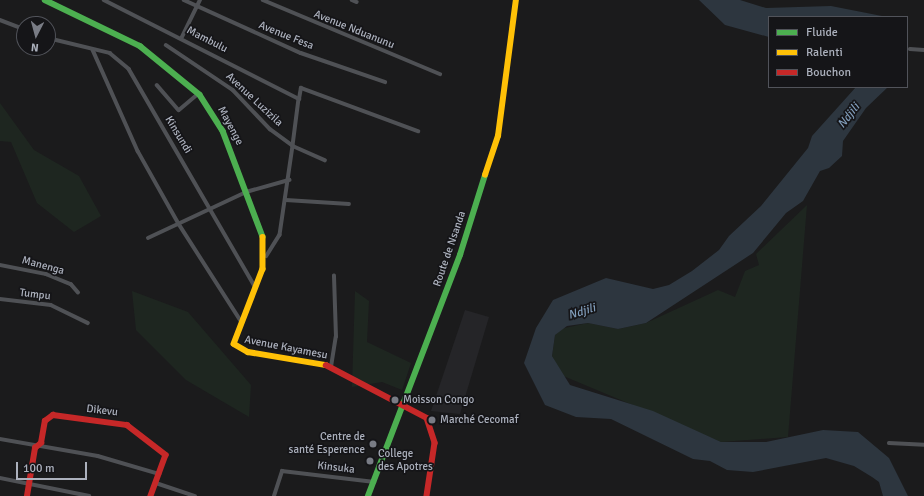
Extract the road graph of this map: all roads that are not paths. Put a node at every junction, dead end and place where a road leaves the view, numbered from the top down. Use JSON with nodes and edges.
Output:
{"nodes":[{"id":1,"x":45,"y":0,"type":"edge"},
{"id":2,"x":104,"y":0,"type":"edge"},
{"id":3,"x":184,"y":0,"type":"edge"},
{"id":4,"x":200,"y":0,"type":"edge"},
{"id":5,"x":263,"y":0,"type":"edge"},
{"id":6,"x":352,"y":0,"type":"edge"},
{"id":7,"x":516,"y":0,"type":"edge"},
{"id":8,"x":357,"y":2,"type":"dead end"},
{"id":9,"x":197,"y":6,"type":"junction"},
{"id":10,"x":0,"y":20,"type":"edge"},
{"id":11,"x":16,"y":26,"type":"edge"},
{"id":12,"x":182,"y":37,"type":"junction"},
{"id":13,"x":56,"y":40,"type":"edge"},
{"id":14,"x":166,"y":45,"type":"dead end"},
{"id":15,"x":93,"y":50,"type":"junction"},
{"id":16,"x":910,"y":50,"type":"dead end"},
{"id":17,"x":924,"y":50,"type":"edge"},
{"id":18,"x":440,"y":74,"type":"dead end"},
{"id":19,"x":385,"y":82,"type":"dead end"},
{"id":20,"x":157,"y":85,"type":"dead end"},
{"id":21,"x":198,"y":94,"type":"junction"},
{"id":22,"x":299,"y":100,"type":"junction"},
{"id":23,"x":418,"y":131,"type":"dead end"},
{"id":24,"x":293,"y":146,"type":"junction"},
{"id":25,"x":325,"y":160,"type":"dead end"},
{"id":26,"x":289,"y":180,"type":"junction"},
{"id":27,"x":246,"y":192,"type":"junction"},
{"id":28,"x":286,"y":200,"type":"junction"},
{"id":29,"x":349,"y":204,"type":"dead end"},
{"id":30,"x":212,"y":210,"type":"junction"},
{"id":31,"x":179,"y":224,"type":"junction"},
{"id":32,"x":148,"y":238,"type":"dead end"},
{"id":33,"x":266,"y":256,"type":"junction"},
{"id":34,"x":0,"y":265,"type":"edge"},
{"id":35,"x":334,"y":276,"type":"dead end"},
{"id":36,"x":256,"y":288,"type":"junction"},
{"id":37,"x":78,"y":292,"type":"dead end"},
{"id":38,"x":0,"y":299,"type":"edge"},
{"id":39,"x":241,"y":321,"type":"junction"},
{"id":40,"x":88,"y":323,"type":"dead end"},
{"id":41,"x":234,"y":340,"type":"joint"},
{"id":42,"x":331,"y":367,"type":"junction"},
{"id":43,"x":404,"y":404,"type":"junction"},
{"id":44,"x":0,"y":439,"type":"edge"},
{"id":45,"x":889,"y":443,"type":"dead end"},
{"id":46,"x":924,"y":445,"type":"edge"},
{"id":47,"x":38,"y":446,"type":"junction"},
{"id":48,"x":159,"y":474,"type":"junction"},
{"id":49,"x":0,"y":478,"type":"edge"},
{"id":50,"x":30,"y":482,"type":"junction"},
{"id":51,"x":374,"y":482,"type":"junction"},
{"id":52,"x":156,"y":483,"type":"junction"},
{"id":53,"x":27,"y":496,"type":"edge"},
{"id":54,"x":89,"y":496,"type":"edge"},
{"id":55,"x":151,"y":496,"type":"edge"},
{"id":56,"x":195,"y":496,"type":"edge"},
{"id":57,"x":274,"y":496,"type":"edge"},
{"id":58,"x":368,"y":496,"type":"edge"},
{"id":59,"x":427,"y":496,"type":"edge"}],
"edges":[{"from":1,"to":21,"type":"street","name":"Mayenge"},
{"from":2,"to":12,"type":"street","name":"Mambulu"},
{"from":3,"to":9,"type":"street","name":"Avenue Fesa"},
{"from":4,"to":9,"type":"street"},
{"from":5,"to":18,"type":"street","name":"Avenue Nduanunu"},
{"from":6,"to":8,"type":"street"},
{"from":7,"to":43,"type":"street","name":"Route de Nsanda"},
{"from":9,"to":12,"type":"street"},
{"from":9,"to":19,"type":"street","name":"Avenue Fesa"},
{"from":10,"to":11,"type":"street"},
{"from":12,"to":22,"type":"street","name":"Mambulu"},
{"from":13,"to":15,"type":"street","name":"Kinsundi"},
{"from":14,"to":24,"type":"street","name":"Avenue Luzizila"},
{"from":15,"to":30,"type":"street","name":"Kinsundi"},
{"from":15,"to":31,"type":"street"},
{"from":16,"to":17,"type":"street"},
{"from":20,"to":21,"type":"street"},
{"from":21,"to":27,"type":"street","name":"Mayenge"},
{"from":22,"to":23,"type":"street"},
{"from":22,"to":24,"type":"street"},
{"from":24,"to":25,"type":"street"},
{"from":24,"to":26,"type":"street"},
{"from":26,"to":27,"type":"street"},
{"from":26,"to":28,"type":"street"},
{"from":27,"to":30,"type":"street"},
{"from":27,"to":33,"type":"street","name":"Mayenge"},
{"from":28,"to":29,"type":"street"},
{"from":28,"to":33,"type":"street"},
{"from":30,"to":31,"type":"street"},
{"from":30,"to":36,"type":"street","name":"Kinsundi"},
{"from":31,"to":32,"type":"street"},
{"from":31,"to":39,"type":"street"},
{"from":33,"to":36,"type":"street","name":"Mayenge"},
{"from":34,"to":37,"type":"street","name":"Manenga"},
{"from":35,"to":42,"type":"street"},
{"from":36,"to":39,"type":"street","name":"Mayenge"},
{"from":38,"to":40,"type":"street","name":"Tumpu"},
{"from":39,"to":41,"type":"street","name":"Mayenge"},
{"from":41,"to":42,"type":"street","name":"Avenue Kayamesu"},
{"from":42,"to":43,"type":"street","name":"Avenue Kayamesu"},
{"from":43,"to":51,"type":"street","name":"Route de Nsanda"},
{"from":43,"to":59,"type":"street","name":"Avenue Kayamesu"},
{"from":44,"to":47,"type":"street"},
{"from":45,"to":46,"type":"street"},
{"from":47,"to":48,"type":"street"},
{"from":47,"to":48,"type":"street","name":"Dikevu"},
{"from":47,"to":50,"type":"street"},
{"from":48,"to":52,"type":"street"},
{"from":49,"to":50,"type":"street"},
{"from":50,"to":53,"type":"street"},
{"from":50,"to":54,"type":"street"},
{"from":51,"to":57,"type":"street","name":"Kinsuka"},
{"from":51,"to":58,"type":"street","name":"Route de Nsanda"},
{"from":52,"to":55,"type":"street"},
{"from":52,"to":56,"type":"street"}]}
